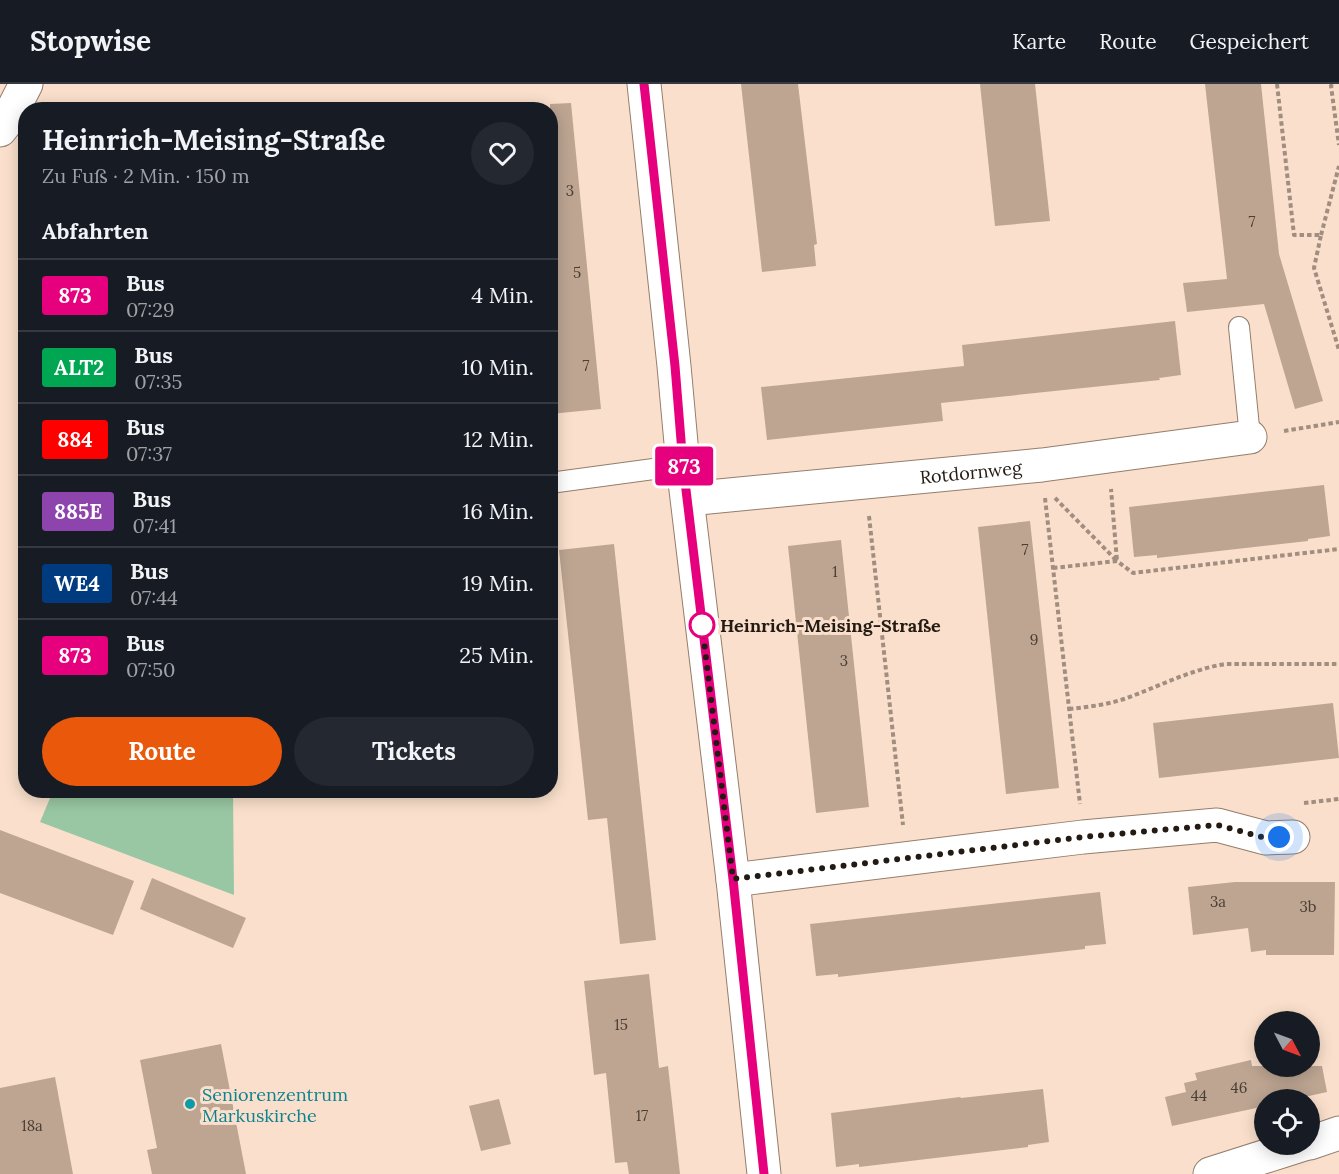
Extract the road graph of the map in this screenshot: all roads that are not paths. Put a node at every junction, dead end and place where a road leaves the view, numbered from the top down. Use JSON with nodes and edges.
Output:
{"nodes":[{"id":1,"x":26,"y":84,"type":"edge"},
{"id":2,"x":644,"y":84,"type":"edge"},
{"id":3,"x":0,"y":130,"type":"edge"},
{"id":4,"x":1239,"y":327,"type":"dead end"},
{"id":5,"x":1250,"y":437,"type":"joint"},
{"id":6,"x":683,"y":465,"type":"junction"},
{"id":7,"x":558,"y":482,"type":"edge"},
{"id":8,"x":688,"y":499,"type":"junction"},
{"id":9,"x":1293,"y":837,"type":"dead end"},
{"id":10,"x":733,"y":879,"type":"junction"},
{"id":11,"x":1339,"y":1133,"type":"edge"},
{"id":12,"x":1320,"y":1140,"type":"edge"},
{"id":13,"x":1270,"y":1155,"type":"edge"},
{"id":14,"x":764,"y":1174,"type":"edge"},
{"id":15,"x":1210,"y":1174,"type":"edge"}],
"edges":[{"from":1,"to":3,"type":"street"},
{"from":2,"to":6,"type":"street"},
{"from":4,"to":5,"type":"lane"},
{"from":5,"to":8,"type":"street","name":"Rotdornweg"},
{"from":6,"to":7,"type":"lane"},
{"from":6,"to":8,"type":"street"},
{"from":8,"to":10,"type":"street"},
{"from":9,"to":10,"type":"street"},
{"from":10,"to":14,"type":"street"},
{"from":11,"to":12,"type":"street"},
{"from":13,"to":15,"type":"street"}]}
